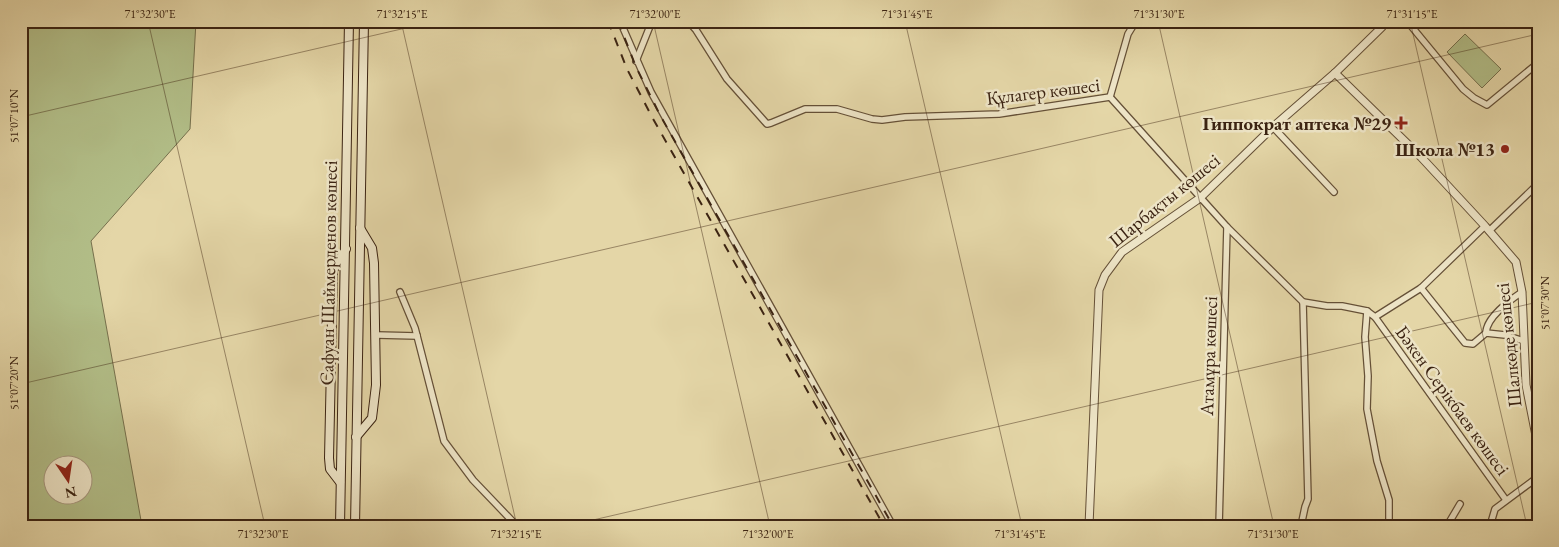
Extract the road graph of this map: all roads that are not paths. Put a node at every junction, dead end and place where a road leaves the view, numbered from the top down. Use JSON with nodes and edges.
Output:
{"nodes":[{"id":1,"x":350,"y":21,"type":"edge"},
{"id":2,"x":364,"y":21,"type":"edge"},
{"id":3,"x":620,"y":21,"type":"edge"},
{"id":4,"x":652,"y":21,"type":"edge"},
{"id":5,"x":688,"y":21,"type":"edge"},
{"id":6,"x":1136,"y":21,"type":"edge"},
{"id":7,"x":1386,"y":21,"type":"edge"},
{"id":8,"x":1407,"y":21,"type":"edge"},
{"id":9,"x":636,"y":61,"type":"junction"},
{"id":10,"x":1538,"y":63,"type":"edge"},
{"id":11,"x":1334,"y":73,"type":"junction"},
{"id":12,"x":1110,"y":97,"type":"junction"},
{"id":13,"x":1273,"y":127,"type":"junction"},
{"id":14,"x":1538,"y":184,"type":"edge"},
{"id":15,"x":1334,"y":192,"type":"dead end"},
{"id":16,"x":1200,"y":198,"type":"junction"},
{"id":17,"x":1227,"y":227,"type":"junction"},
{"id":18,"x":360,"y":228,"type":"junction"},
{"id":19,"x":1487,"y":229,"type":"junction"},
{"id":20,"x":346,"y":249,"type":"junction"},
{"id":21,"x":1421,"y":288,"type":"junction"},
{"id":22,"x":400,"y":292,"type":"dead end"},
{"id":23,"x":1522,"y":292,"type":"junction"},
{"id":24,"x":1303,"y":302,"type":"junction"},
{"id":25,"x":1367,"y":311,"type":"junction"},
{"id":26,"x":1375,"y":317,"type":"junction"},
{"id":27,"x":1486,"y":333,"type":"junction"},
{"id":28,"x":377,"y":335,"type":"junction"},
{"id":29,"x":417,"y":336,"type":"junction"},
{"id":30,"x":1524,"y":341,"type":"junction"},
{"id":31,"x":356,"y":437,"type":"junction"},
{"id":32,"x":1537,"y":440,"type":"edge"},
{"id":33,"x":1538,"y":477,"type":"edge"},
{"id":34,"x":340,"y":482,"type":"junction"},
{"id":35,"x":1506,"y":500,"type":"junction"},
{"id":36,"x":1460,"y":504,"type":"dead end"},
{"id":37,"x":513,"y":523,"type":"edge"},
{"id":38,"x":340,"y":526,"type":"edge"},
{"id":39,"x":354,"y":526,"type":"edge"},
{"id":40,"x":517,"y":526,"type":"edge"},
{"id":41,"x":893,"y":526,"type":"edge"},
{"id":42,"x":1089,"y":526,"type":"edge"},
{"id":43,"x":1218,"y":526,"type":"edge"},
{"id":44,"x":1301,"y":526,"type":"edge"},
{"id":45,"x":1389,"y":526,"type":"edge"},
{"id":46,"x":1447,"y":526,"type":"edge"},
{"id":47,"x":1490,"y":526,"type":"edge"}],
"edges":[{"from":1,"to":20,"type":"main road","name":"Сафуан Шаймерденов көшесі"},
{"from":2,"to":18,"type":"main road","name":"Сафуан Шаймерденов көшесі"},
{"from":3,"to":9,"type":"street"},
{"from":4,"to":9,"type":"street"},
{"from":5,"to":12,"type":"street","name":"Құлагер көшесі"},
{"from":6,"to":12,"type":"street"},
{"from":7,"to":11,"type":"street","name":"Шарбақты көшесі"},
{"from":8,"to":10,"type":"street"},
{"from":9,"to":41,"type":"street"},
{"from":11,"to":13,"type":"street","name":"Шарбақты көшесі"},
{"from":11,"to":19,"type":"street","name":"Шалкөде көшесі"},
{"from":12,"to":16,"type":"street","name":"Құлагер көшесі"},
{"from":13,"to":15,"type":"street"},
{"from":13,"to":16,"type":"street","name":"Шарбақты көшесі"},
{"from":14,"to":19,"type":"street"},
{"from":16,"to":17,"type":"street"},
{"from":16,"to":42,"type":"street","name":"Шарбақты көшесі"},
{"from":17,"to":24,"type":"street"},
{"from":17,"to":43,"type":"street","name":"Атамұра көшесі"},
{"from":18,"to":28,"type":"main road"},
{"from":18,"to":31,"type":"main road","name":"Сафуан Шаймерденов көшесі"},
{"from":19,"to":21,"type":"street"},
{"from":19,"to":23,"type":"street","name":"Шалкөде көшесі"},
{"from":20,"to":34,"type":"main road","name":"Сафуан Шаймерденов көшесі"},
{"from":20,"to":34,"type":"main road"},
{"from":21,"to":26,"type":"street"},
{"from":21,"to":27,"type":"street"},
{"from":22,"to":29,"type":"street"},
{"from":23,"to":27,"type":"street"},
{"from":23,"to":30,"type":"street","name":"Шалкөде көшесі"},
{"from":24,"to":25,"type":"street"},
{"from":24,"to":44,"type":"street"},
{"from":25,"to":26,"type":"street","name":"Бәкен Серікбаев көшесі"},
{"from":25,"to":45,"type":"street"},
{"from":26,"to":35,"type":"street","name":"Бәкен Серікбаев көшесі"},
{"from":27,"to":30,"type":"street"},
{"from":28,"to":29,"type":"street"},
{"from":28,"to":31,"type":"main road"},
{"from":29,"to":37,"type":"street"},
{"from":30,"to":32,"type":"street","name":"Шалкөде көшесі"},
{"from":31,"to":39,"type":"main road","name":"Сафуан Шаймерденов көшесі"},
{"from":33,"to":35,"type":"street"},
{"from":34,"to":38,"type":"main road","name":"Сафуан Шаймерденов көшесі"},
{"from":35,"to":47,"type":"street"},
{"from":36,"to":46,"type":"street"},
{"from":37,"to":40,"type":"street"}]}
